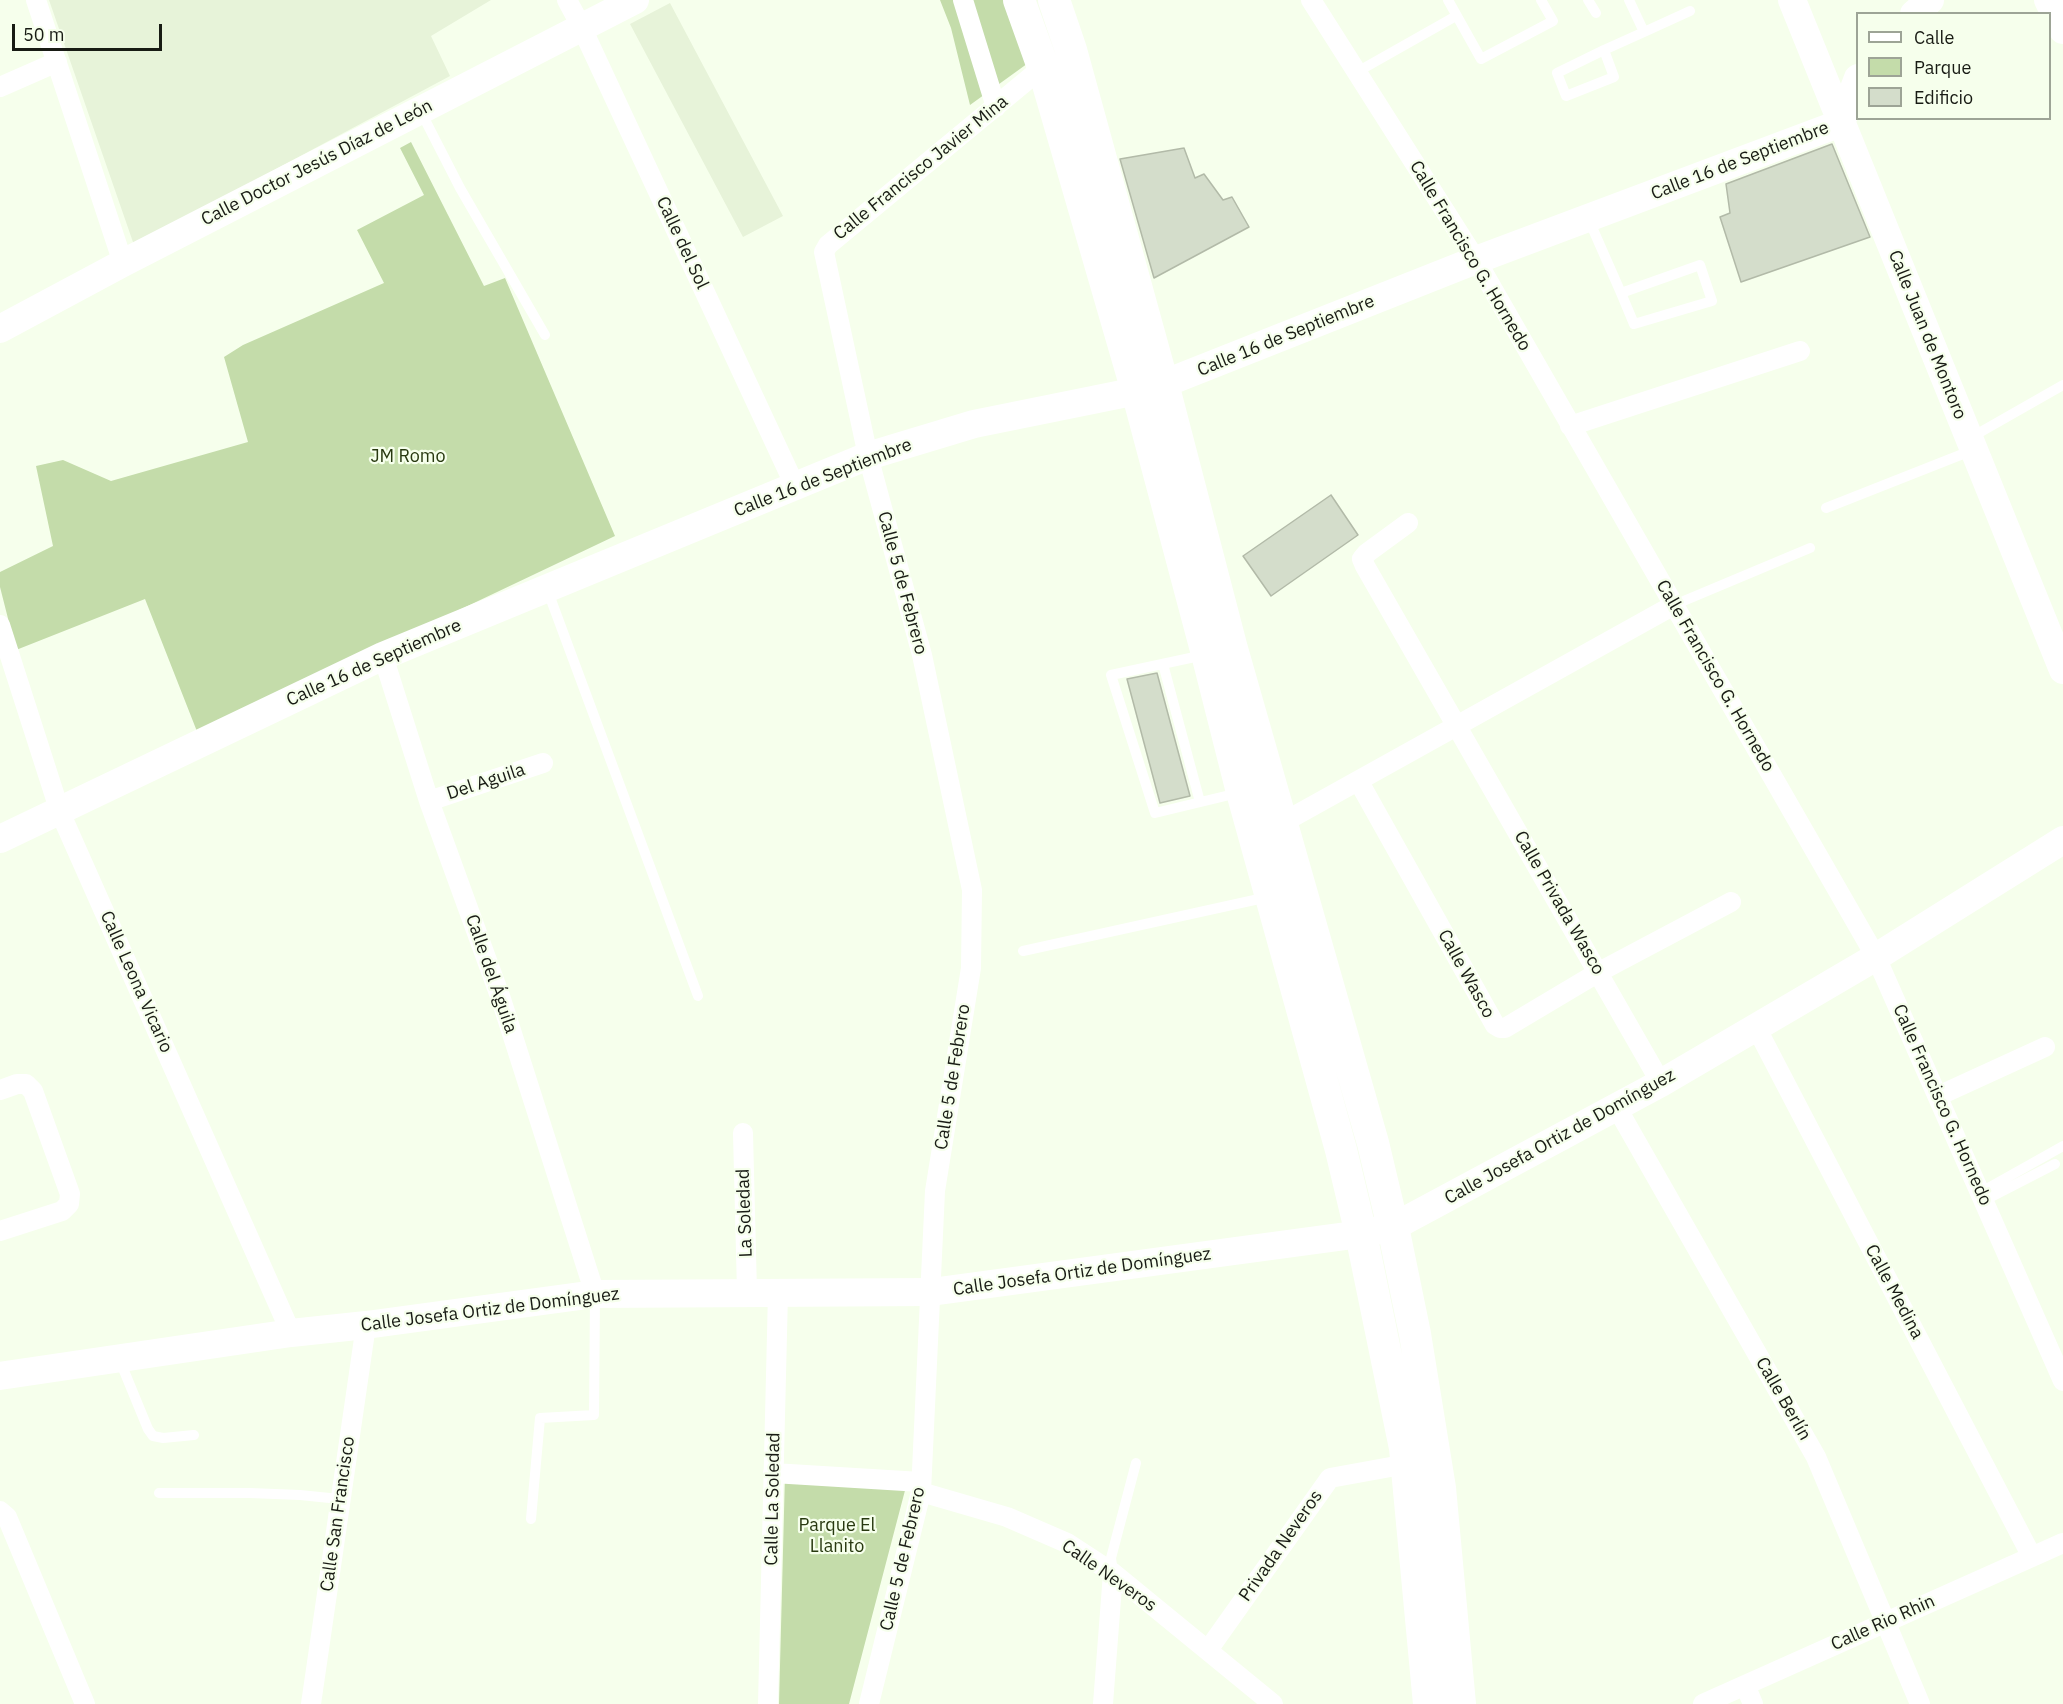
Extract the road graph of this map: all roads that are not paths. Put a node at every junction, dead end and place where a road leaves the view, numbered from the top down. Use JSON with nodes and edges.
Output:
{"nodes":[{"id":1,"x":36,"y":0,"type":"edge"},
{"id":2,"x":567,"y":0,"type":"edge"},
{"id":3,"x":635,"y":0,"type":"edge"},
{"id":4,"x":963,"y":0,"type":"edge"},
{"id":5,"x":1019,"y":0,"type":"edge"},
{"id":6,"x":1054,"y":0,"type":"edge"},
{"id":7,"x":1311,"y":0,"type":"edge"},
{"id":8,"x":1448,"y":0,"type":"edge"},
{"id":9,"x":1541,"y":0,"type":"edge"},
{"id":10,"x":1588,"y":0,"type":"edge"},
{"id":11,"x":1629,"y":0,"type":"edge"},
{"id":12,"x":1792,"y":0,"type":"edge"},
{"id":13,"x":1930,"y":0,"type":"edge"},
{"id":14,"x":2048,"y":0,"type":"edge"},
{"id":15,"x":1690,"y":11,"type":"dead end"},
{"id":16,"x":1916,"y":12,"type":"edge"},
{"id":17,"x":1596,"y":13,"type":"dead end"},
{"id":18,"x":1456,"y":16,"type":"junction"},
{"id":19,"x":581,"y":26,"type":"junction"},
{"id":20,"x":2063,"y":30,"type":"edge"},
{"id":21,"x":1644,"y":32,"type":"junction"},
{"id":22,"x":1605,"y":51,"type":"junction"},
{"id":23,"x":57,"y":62,"type":"junction"},
{"id":24,"x":1043,"y":67,"type":"junction"},
{"id":25,"x":1357,"y":72,"type":"junction"},
{"id":26,"x":1856,"y":81,"type":"edge"},
{"id":27,"x":0,"y":87,"type":"edge"},
{"id":28,"x":996,"y":107,"type":"junction"},
{"id":29,"x":420,"y":110,"type":"junction"},
{"id":30,"x":1840,"y":123,"type":"junction"},
{"id":31,"x":1588,"y":218,"type":"junction"},
{"id":32,"x":1476,"y":260,"type":"junction"},
{"id":33,"x":123,"y":263,"type":"junction"},
{"id":34,"x":1621,"y":293,"type":"junction"},
{"id":35,"x":0,"y":329,"type":"edge"},
{"id":36,"x":545,"y":335,"type":"dead end"},
{"id":37,"x":1800,"y":351,"type":"dead end"},
{"id":38,"x":2063,"y":385,"type":"edge"},
{"id":39,"x":1150,"y":388,"type":"junction"},
{"id":40,"x":1570,"y":426,"type":"junction"},
{"id":41,"x":1971,"y":444,"type":"junction"},
{"id":42,"x":868,"y":456,"type":"junction"},
{"id":43,"x":796,"y":488,"type":"junction"},
{"id":44,"x":1826,"y":508,"type":"dead end"},
{"id":45,"x":1408,"y":523,"type":"dead end"},
{"id":46,"x":1810,"y":548,"type":"dead end"},
{"id":47,"x":547,"y":589,"type":"junction"},
{"id":48,"x":1674,"y":605,"type":"junction"},
{"id":49,"x":0,"y":625,"type":"edge"},
{"id":50,"x":1208,"y":654,"type":"junction"},
{"id":51,"x":383,"y":656,"type":"junction"},
{"id":52,"x":1163,"y":664,"type":"junction"},
{"id":53,"x":2063,"y":670,"type":"edge"},
{"id":54,"x":1456,"y":725,"type":"junction"},
{"id":55,"x":543,"y":763,"type":"dead end"},
{"id":56,"x":1359,"y":782,"type":"junction"},
{"id":57,"x":1242,"y":792,"type":"junction"},
{"id":58,"x":429,"y":801,"type":"junction"},
{"id":59,"x":1200,"y":802,"type":"junction"},
{"id":60,"x":60,"y":812,"type":"junction"},
{"id":61,"x":1282,"y":823,"type":"junction"},
{"id":62,"x":0,"y":839,"type":"edge"},
{"id":63,"x":2063,"y":840,"type":"edge"},
{"id":64,"x":1271,"y":896,"type":"junction"},
{"id":65,"x":1731,"y":902,"type":"dead end"},
{"id":66,"x":1023,"y":951,"type":"dead end"},
{"id":67,"x":1876,"y":957,"type":"junction"},
{"id":68,"x":1599,"y":972,"type":"junction"},
{"id":69,"x":698,"y":996,"type":"dead end"},
{"id":70,"x":1756,"y":1027,"type":"junction"},
{"id":71,"x":2045,"y":1047,"type":"dead end"},
{"id":72,"x":1661,"y":1083,"type":"junction"},
{"id":73,"x":0,"y":1090,"type":"edge"},
{"id":74,"x":1938,"y":1096,"type":"junction"},
{"id":75,"x":1617,"y":1108,"type":"junction"},
{"id":76,"x":743,"y":1133,"type":"dead end"},
{"id":77,"x":2063,"y":1146,"type":"edge"},
{"id":78,"x":2055,"y":1164,"type":"dead end"},
{"id":79,"x":1983,"y":1196,"type":"junction"},
{"id":80,"x":1393,"y":1227,"type":"junction"},
{"id":81,"x":0,"y":1232,"type":"edge"},
{"id":82,"x":1361,"y":1234,"type":"junction"},
{"id":83,"x":747,"y":1292,"type":"junction"},
{"id":84,"x":931,"y":1292,"type":"junction"},
{"id":85,"x":778,"y":1293,"type":"junction"},
{"id":86,"x":595,"y":1294,"type":"junction"},
{"id":87,"x":366,"y":1325,"type":"junction"},
{"id":88,"x":291,"y":1333,"type":"junction"},
{"id":89,"x":119,"y":1358,"type":"junction"},
{"id":90,"x":0,"y":1376,"type":"edge"},
{"id":91,"x":2063,"y":1381,"type":"edge"},
{"id":92,"x":194,"y":1435,"type":"dead end"},
{"id":93,"x":1136,"y":1462,"type":"dead end"},
{"id":94,"x":1407,"y":1464,"type":"junction"},
{"id":95,"x":774,"y":1473,"type":"junction"},
{"id":96,"x":921,"y":1487,"type":"junction"},
{"id":97,"x":159,"y":1493,"type":"dead end"},
{"id":98,"x":340,"y":1499,"type":"junction"},
{"id":99,"x":0,"y":1511,"type":"edge"},
{"id":100,"x":531,"y":1519,"type":"dead end"},
{"id":101,"x":2063,"y":1543,"type":"edge"},
{"id":102,"x":2032,"y":1557,"type":"junction"},
{"id":103,"x":1113,"y":1573,"type":"junction"},
{"id":104,"x":1884,"y":1623,"type":"junction"},
{"id":105,"x":1209,"y":1650,"type":"junction"},
{"id":106,"x":1745,"y":1685,"type":"junction"},
{"id":107,"x":85,"y":1704,"type":"edge"},
{"id":108,"x":311,"y":1704,"type":"edge"},
{"id":109,"x":768,"y":1704,"type":"edge"},
{"id":110,"x":869,"y":1704,"type":"edge"},
{"id":111,"x":1103,"y":1704,"type":"edge"},
{"id":112,"x":1273,"y":1704,"type":"edge"},
{"id":113,"x":1430,"y":1704,"type":"edge"},
{"id":114,"x":1460,"y":1704,"type":"edge"},
{"id":115,"x":1702,"y":1704,"type":"edge"},
{"id":116,"x":1753,"y":1704,"type":"edge"},
{"id":117,"x":1920,"y":1704,"type":"edge"}],
"edges":[{"from":1,"to":23,"type":"street"},
{"from":2,"to":19,"type":"street","name":"Calle del Sol"},
{"from":3,"to":19,"type":"main road","name":"Calle Doctor Jesús Díaz de León"},
{"from":4,"to":28,"type":"street"},
{"from":5,"to":24,"type":"main road"},
{"from":6,"to":39,"type":"main road"},
{"from":7,"to":25,"type":"street","name":"Calle Francisco G. Hornedo"},
{"from":8,"to":18,"type":"lane"},
{"from":9,"to":18,"type":"lane"},
{"from":10,"to":17,"type":"lane"},
{"from":11,"to":21,"type":"lane"},
{"from":12,"to":30,"type":"main road","name":"Calle Juan de Montoro"},
{"from":13,"to":16,"type":"main road"},
{"from":14,"to":20,"type":"main road"},
{"from":15,"to":21,"type":"lane"},
{"from":18,"to":25,"type":"lane"},
{"from":19,"to":29,"type":"main road","name":"Calle Doctor Jesús Díaz de León"},
{"from":19,"to":43,"type":"street","name":"Calle del Sol"},
{"from":21,"to":22,"type":"lane"},
{"from":22,"to":22,"type":"lane"},
{"from":23,"to":27,"type":"street"},
{"from":23,"to":33,"type":"street"},
{"from":24,"to":28,"type":"street","name":"Calle Francisco Javier Mina"},
{"from":24,"to":39,"type":"main road"},
{"from":25,"to":32,"type":"street","name":"Calle Francisco G. Hornedo"},
{"from":26,"to":30,"type":"main road"},
{"from":28,"to":42,"type":"street","name":"Calle Francisco Javier Mina"},
{"from":29,"to":33,"type":"main road","name":"Calle Doctor Jesús Díaz de León"},
{"from":29,"to":36,"type":"lane"},
{"from":30,"to":31,"type":"main road","name":"Calle 16 de Septiembre"},
{"from":30,"to":41,"type":"main road","name":"Calle Juan de Montoro"},
{"from":31,"to":32,"type":"main road","name":"Calle 16 de Septiembre"},
{"from":31,"to":34,"type":"lane"},
{"from":32,"to":39,"type":"main road","name":"Calle 16 de Septiembre"},
{"from":32,"to":40,"type":"street","name":"Calle Francisco G. Hornedo"},
{"from":33,"to":35,"type":"main road","name":"Calle Doctor Jesús Díaz de León"},
{"from":34,"to":34,"type":"lane"},
{"from":37,"to":40,"type":"street"},
{"from":38,"to":41,"type":"lane"},
{"from":39,"to":42,"type":"main road","name":"Calle 16 de Septiembre"},
{"from":39,"to":50,"type":"main road"},
{"from":39,"to":61,"type":"main road"},
{"from":40,"to":48,"type":"street","name":"Calle Francisco G. Hornedo"},
{"from":41,"to":44,"type":"lane"},
{"from":41,"to":53,"type":"main road","name":"Calle Juan de Montoro"},
{"from":42,"to":43,"type":"main road","name":"Calle 16 de Septiembre"},
{"from":42,"to":84,"type":"street","name":"Calle 5 de Febrero"},
{"from":43,"to":47,"type":"main road","name":"Calle 16 de Septiembre"},
{"from":45,"to":54,"type":"street"},
{"from":46,"to":48,"type":"lane"},
{"from":47,"to":51,"type":"main road","name":"Calle 16 de Septiembre"},
{"from":47,"to":69,"type":"lane"},
{"from":48,"to":54,"type":"street"},
{"from":48,"to":67,"type":"street","name":"Calle Francisco G. Hornedo"},
{"from":49,"to":60,"type":"street","name":"Calle Leona Vicario"},
{"from":50,"to":52,"type":"lane"},
{"from":50,"to":57,"type":"main road"},
{"from":51,"to":58,"type":"street","name":"Calle del Águila"},
{"from":51,"to":60,"type":"main road","name":"Calle 16 de Septiembre"},
{"from":52,"to":59,"type":"lane"},
{"from":52,"to":59,"type":"lane"},
{"from":54,"to":56,"type":"street"},
{"from":54,"to":68,"type":"street","name":"Calle Privada Wasco"},
{"from":55,"to":58,"type":"street","name":"Del Aguila"},
{"from":56,"to":61,"type":"street"},
{"from":56,"to":68,"type":"street","name":"Calle Wasco"},
{"from":57,"to":59,"type":"lane"},
{"from":57,"to":64,"type":"main road"},
{"from":58,"to":86,"type":"street","name":"Calle del Águila"},
{"from":60,"to":62,"type":"main road","name":"Calle 16 de Septiembre"},
{"from":60,"to":88,"type":"street","name":"Calle Leona Vicario"},
{"from":61,"to":80,"type":"main road"},
{"from":63,"to":67,"type":"main road","name":"Calle Josefa Ortiz de Domínguez"},
{"from":64,"to":66,"type":"lane"},
{"from":64,"to":82,"type":"main road"},
{"from":65,"to":68,"type":"street","name":"Calle Wasco"},
{"from":67,"to":70,"type":"main road","name":"Calle Josefa Ortiz de Domínguez"},
{"from":67,"to":74,"type":"street","name":"Calle Francisco G. Hornedo"},
{"from":68,"to":72,"type":"street","name":"Calle Privada Wasco"},
{"from":70,"to":72,"type":"main road","name":"Calle Josefa Ortiz de Domínguez"},
{"from":70,"to":102,"type":"street","name":"Calle Medina"},
{"from":71,"to":74,"type":"street"},
{"from":72,"to":75,"type":"main road","name":"Calle Josefa Ortiz de Domínguez"},
{"from":73,"to":81,"type":"street"},
{"from":74,"to":79,"type":"street","name":"Calle Francisco G. Hornedo"},
{"from":75,"to":80,"type":"main road","name":"Calle Josefa Ortiz de Domínguez"},
{"from":75,"to":104,"type":"street","name":"Calle Berlín"},
{"from":76,"to":83,"type":"street","name":"La Soledad"},
{"from":77,"to":79,"type":"lane"},
{"from":78,"to":79,"type":"lane"},
{"from":79,"to":91,"type":"street","name":"Calle Francisco G. Hornedo"},
{"from":80,"to":82,"type":"main road","name":"Calle Josefa Ortiz de Domínguez"},
{"from":80,"to":114,"type":"main road"},
{"from":82,"to":84,"type":"main road","name":"Calle Josefa Ortiz de Domínguez"},
{"from":82,"to":94,"type":"main road"},
{"from":83,"to":85,"type":"main road","name":"Calle Josefa Ortiz de Domínguez"},
{"from":83,"to":86,"type":"main road","name":"Calle Josefa Ortiz de Domínguez"},
{"from":84,"to":85,"type":"main road","name":"Calle Josefa Ortiz de Domínguez"},
{"from":84,"to":96,"type":"street","name":"Calle 5 de Febrero"},
{"from":85,"to":95,"type":"street","name":"Calle La Soledad"},
{"from":86,"to":87,"type":"main road","name":"Calle Josefa Ortiz de Domínguez"},
{"from":86,"to":100,"type":"lane"},
{"from":87,"to":88,"type":"main road","name":"Calle Josefa Ortiz de Domínguez"},
{"from":87,"to":98,"type":"street","name":"Calle San Francisco"},
{"from":88,"to":89,"type":"main road","name":"Calle Josefa Ortiz de Domínguez"},
{"from":89,"to":90,"type":"main road","name":"Calle Josefa Ortiz de Domínguez"},
{"from":89,"to":92,"type":"lane"},
{"from":93,"to":103,"type":"lane"},
{"from":94,"to":105,"type":"street","name":"Privada Neveros"},
{"from":94,"to":113,"type":"main road"},
{"from":95,"to":96,"type":"street","name":"Calle Neveros"},
{"from":95,"to":109,"type":"street","name":"Calle La Soledad"},
{"from":96,"to":103,"type":"street","name":"Calle Neveros"},
{"from":96,"to":110,"type":"street","name":"Calle 5 de Febrero"},
{"from":97,"to":98,"type":"lane"},
{"from":98,"to":108,"type":"street","name":"Calle San Francisco"},
{"from":99,"to":107,"type":"street"},
{"from":101,"to":102,"type":"street","name":"Calle Rio Rhin"},
{"from":102,"to":104,"type":"street","name":"Calle Rio Rhin"},
{"from":103,"to":105,"type":"street","name":"Calle Neveros"},
{"from":103,"to":111,"type":"street"},
{"from":104,"to":106,"type":"street","name":"Calle Rio Rhin"},
{"from":104,"to":117,"type":"street","name":"Calle Berlín"},
{"from":105,"to":112,"type":"street","name":"Calle Neveros"},
{"from":106,"to":115,"type":"street","name":"Calle Rio Rhin"},
{"from":106,"to":116,"type":"street"}]}
